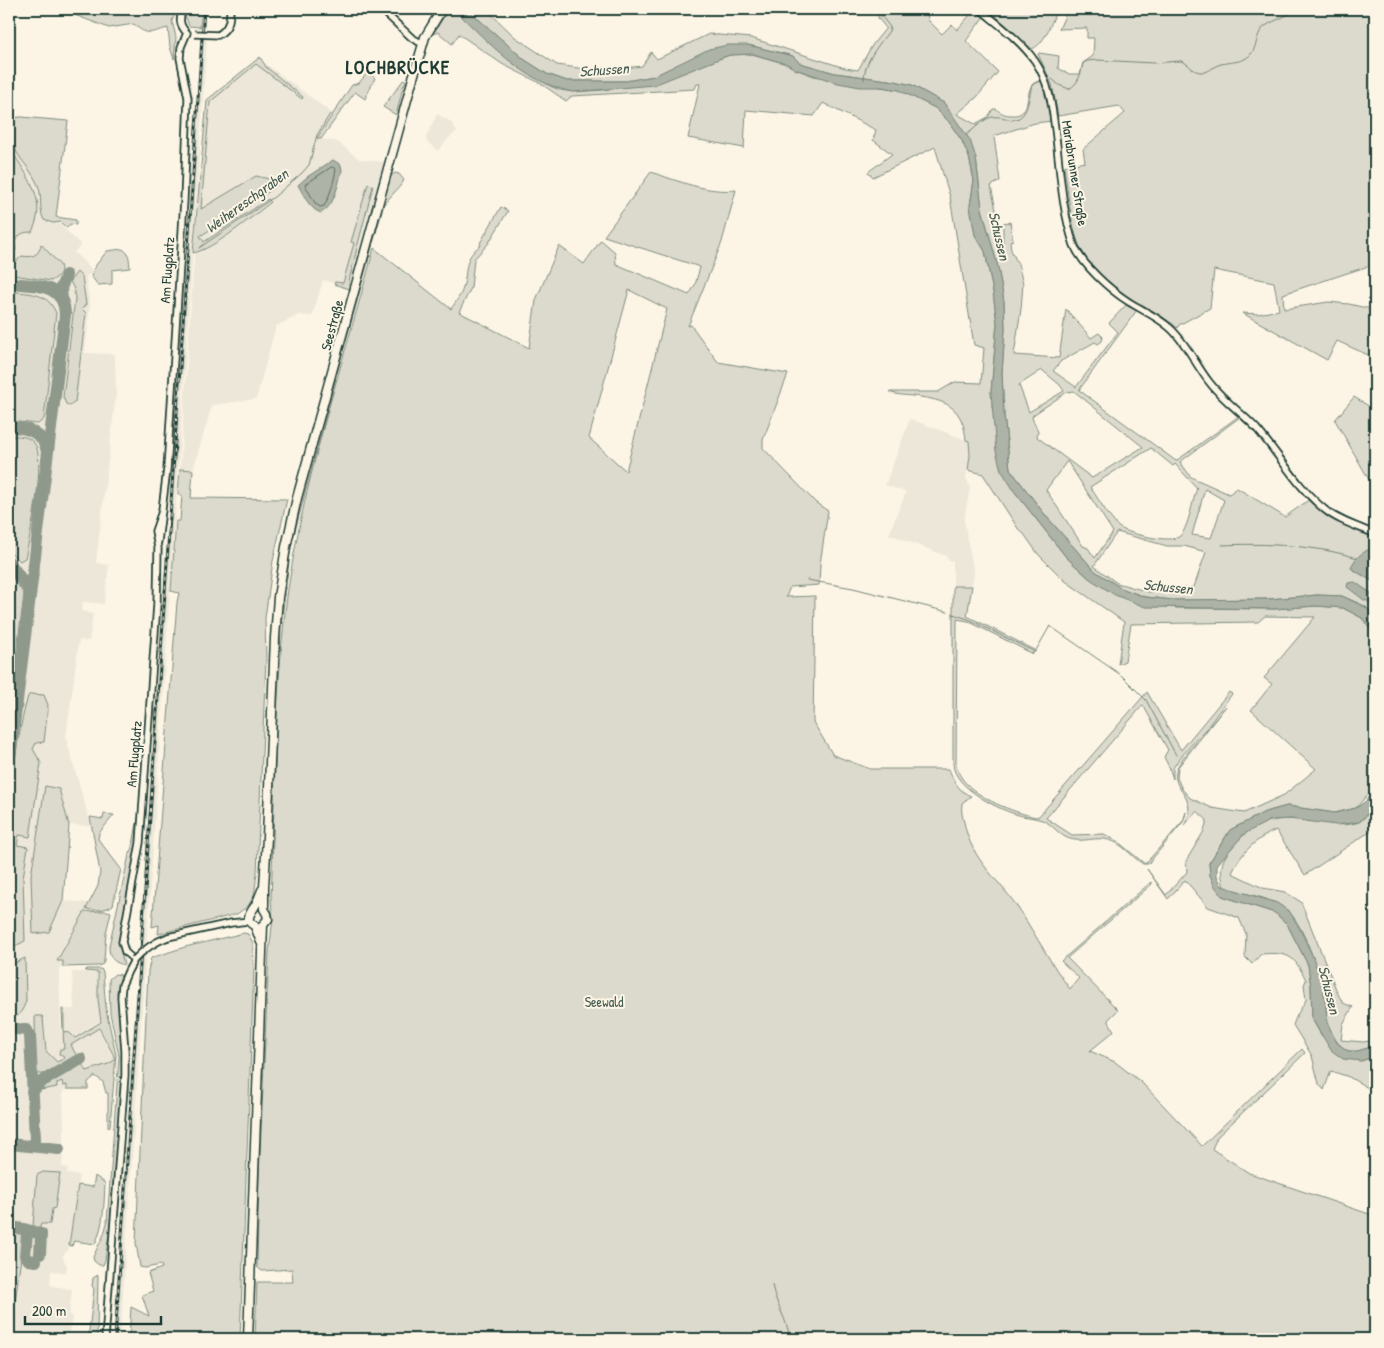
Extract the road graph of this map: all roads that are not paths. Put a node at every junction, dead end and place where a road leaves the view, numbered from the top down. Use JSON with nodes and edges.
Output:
{"nodes":[{"id":1,"x":183,"y":9,"type":"edge"},
{"id":2,"x":230,"y":9,"type":"edge"},
{"id":3,"x":381,"y":9,"type":"edge"},
{"id":4,"x":442,"y":9,"type":"edge"},
{"id":5,"x":980,"y":9,"type":"edge"},
{"id":6,"x":187,"y":33,"type":"junction"},
{"id":7,"x":423,"y":44,"type":"junction"},
{"id":8,"x":1375,"y":534,"type":"edge"},
{"id":9,"x":264,"y":887,"type":"junction"},
{"id":10,"x":264,"y":909,"type":"junction"},
{"id":11,"x":254,"y":919,"type":"junction"},
{"id":12,"x":134,"y":960,"type":"junction"},
{"id":13,"x":105,"y":1339,"type":"edge"},
{"id":14,"x":248,"y":1339,"type":"edge"}],
"edges":[{"from":1,"to":6,"type":"street"},
{"from":2,"to":6,"type":"street","bridge":true},
{"from":3,"to":7,"type":"street"},
{"from":4,"to":7,"type":"main road","name":"Seestraße"},
{"from":5,"to":8,"type":"street","name":"Mariabrunner Straße"},
{"from":6,"to":12,"type":"street","name":"Am Flugplatz"},
{"from":7,"to":9,"type":"main road","name":"Seestraße"},
{"from":9,"to":10,"type":"main road","name":"Seestraße"},
{"from":9,"to":11,"type":"main road"},
{"from":10,"to":11,"type":"main road"},
{"from":10,"to":11,"type":"main road","name":"Seestraße"},
{"from":11,"to":12,"type":"street","bridge":true},
{"from":11,"to":14,"type":"main road"},
{"from":12,"to":13,"type":"street"}]}
